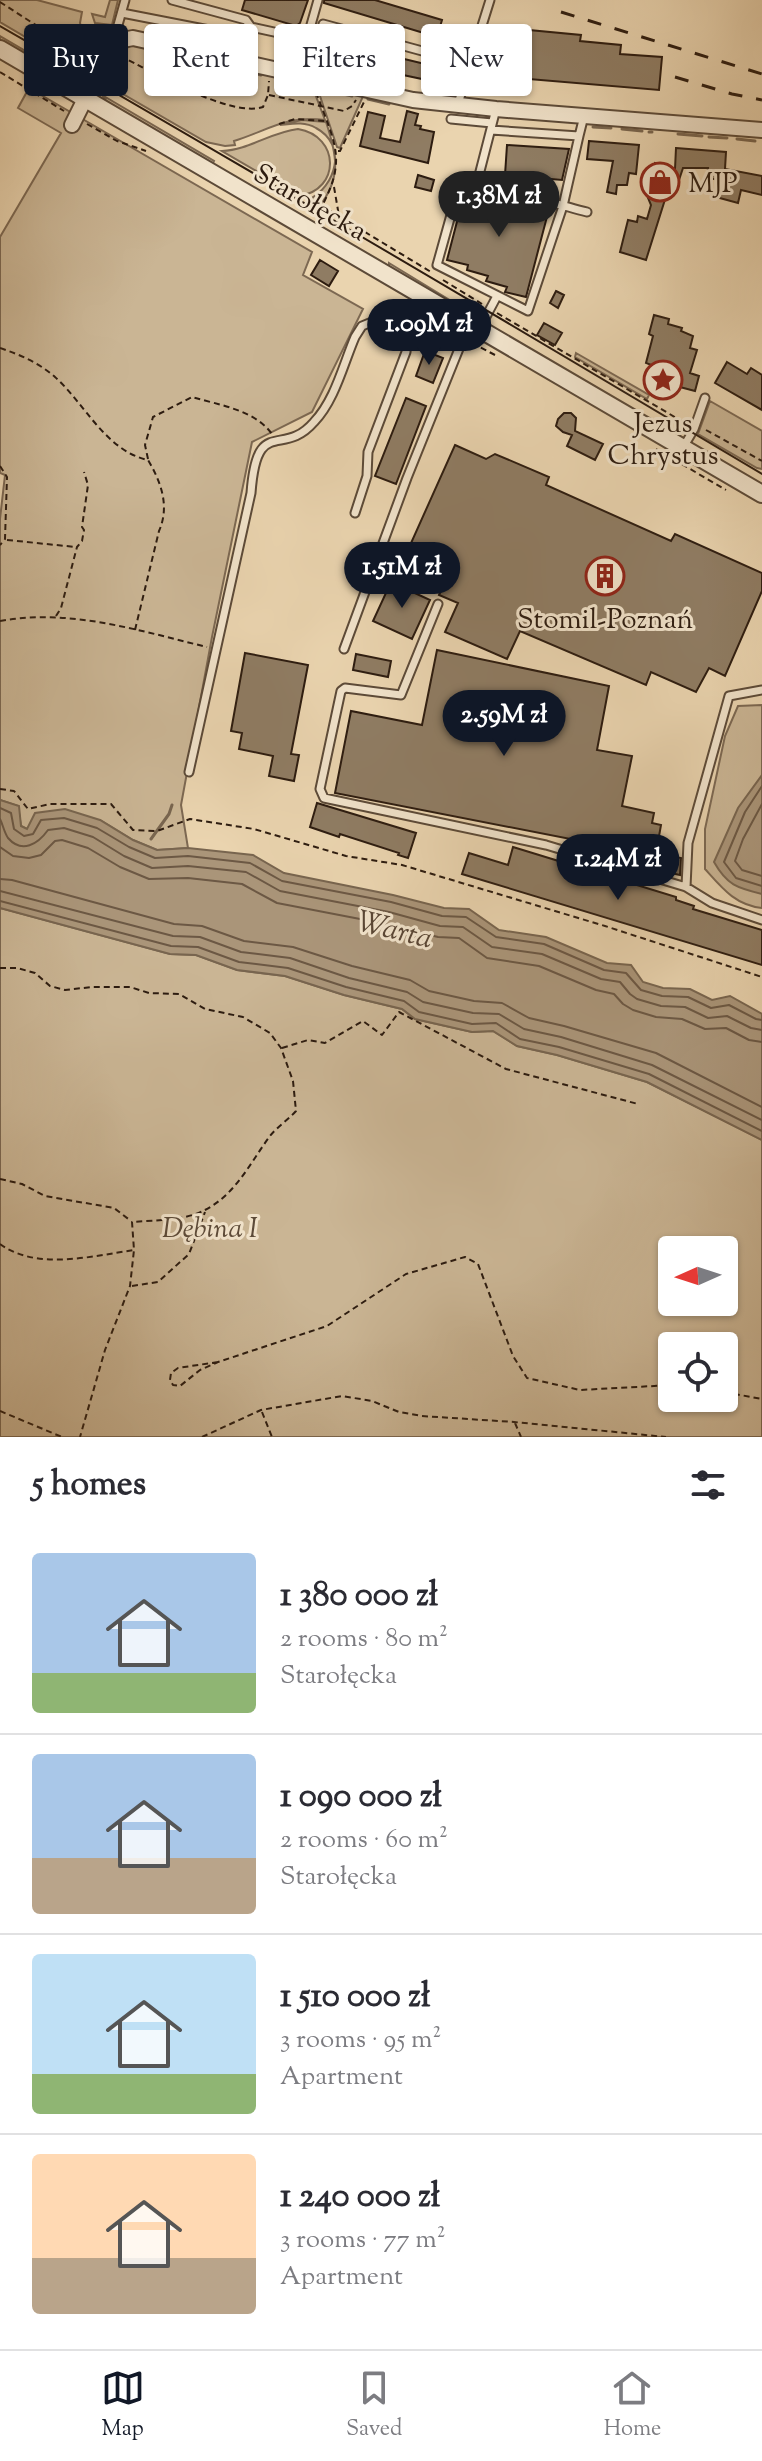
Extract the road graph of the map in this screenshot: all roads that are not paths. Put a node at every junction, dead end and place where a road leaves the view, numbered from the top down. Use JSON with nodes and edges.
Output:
{"nodes":[{"id":1,"x":125,"y":0,"type":"edge"},
{"id":2,"x":172,"y":0,"type":"edge"},
{"id":3,"x":318,"y":0,"type":"edge"},
{"id":4,"x":479,"y":0,"type":"edge"},
{"id":5,"x":489,"y":2,"type":"edge"},
{"id":6,"x":122,"y":13,"type":"junction"},
{"id":7,"x":119,"y":24,"type":"edge"},
{"id":8,"x":178,"y":24,"type":"edge"},
{"id":9,"x":249,"y":24,"type":"edge"},
{"id":10,"x":311,"y":24,"type":"edge"},
{"id":11,"x":482,"y":24,"type":"edge"},
{"id":12,"x":128,"y":41,"type":"edge"},
{"id":13,"x":0,"y":49,"type":"edge"},
{"id":14,"x":274,"y":70,"type":"edge"},
{"id":15,"x":87,"y":96,"type":"edge"},
{"id":16,"x":393,"y":96,"type":"edge"},
{"id":17,"x":459,"y":96,"type":"edge"},
{"id":18,"x":86,"y":99,"type":"junction"},
{"id":19,"x":454,"y":112,"type":"junction"},
{"id":20,"x":584,"y":116,"type":"junction"},
{"id":21,"x":493,"y":121,"type":"junction"},
{"id":22,"x":72,"y":125,"type":"dead end"},
{"id":23,"x":762,"y":130,"type":"edge"},
{"id":24,"x":579,"y":136,"type":"junction"},
{"id":25,"x":477,"y":183,"type":"junction"},
{"id":26,"x":563,"y":206,"type":"junction"},
{"id":27,"x":587,"y":212,"type":"dead end"},
{"id":28,"x":497,"y":296,"type":"junction"},
{"id":29,"x":475,"y":325,"type":"junction"},
{"id":30,"x":705,"y":398,"type":"dead end"},
{"id":31,"x":683,"y":448,"type":"junction"},
{"id":32,"x":762,"y":494,"type":"edge"},
{"id":33,"x":355,"y":513,"type":"dead end"},
{"id":34,"x":438,"y":604,"type":"dead end"},
{"id":35,"x":344,"y":649,"type":"dead end"},
{"id":36,"x":762,"y":690,"type":"edge"},
{"id":37,"x":189,"y":772,"type":"dead end"},
{"id":38,"x":686,"y":887,"type":"junction"},
{"id":39,"x":762,"y":920,"type":"edge"}],
"edges":[{"from":1,"to":6,"type":"lane"},
{"from":2,"to":9,"type":"lane"},
{"from":3,"to":10,"type":"lane"},
{"from":4,"to":5,"type":"lane"},
{"from":5,"to":11,"type":"lane"},
{"from":6,"to":7,"type":"lane"},
{"from":6,"to":8,"type":"lane"},
{"from":12,"to":14,"type":"street"},
{"from":13,"to":18,"type":"street","name":"Starołęcka"},
{"from":15,"to":18,"type":"street"},
{"from":16,"to":19,"type":"street"},
{"from":17,"to":19,"type":"lane"},
{"from":18,"to":22,"type":"street"},
{"from":18,"to":29,"type":"street","name":"Starołęcka"},
{"from":19,"to":21,"type":"street"},
{"from":20,"to":21,"type":"street"},
{"from":20,"to":23,"type":"street"},
{"from":20,"to":24,"type":"lane"},
{"from":21,"to":24,"type":"lane"},
{"from":21,"to":25,"type":"lane"},
{"from":24,"to":26,"type":"lane"},
{"from":25,"to":26,"type":"lane"},
{"from":25,"to":28,"type":"lane"},
{"from":26,"to":27,"type":"lane"},
{"from":26,"to":28,"type":"lane"},
{"from":28,"to":29,"type":"lane"},
{"from":29,"to":31,"type":"street","name":"Starołęcka"},
{"from":29,"to":35,"type":"lane"},
{"from":30,"to":31,"type":"lane"},
{"from":31,"to":32,"type":"street","name":"Starołęcka"},
{"from":33,"to":37,"type":"lane"},
{"from":34,"to":38,"type":"lane"},
{"from":36,"to":38,"type":"lane"},
{"from":38,"to":39,"type":"lane"}]}
